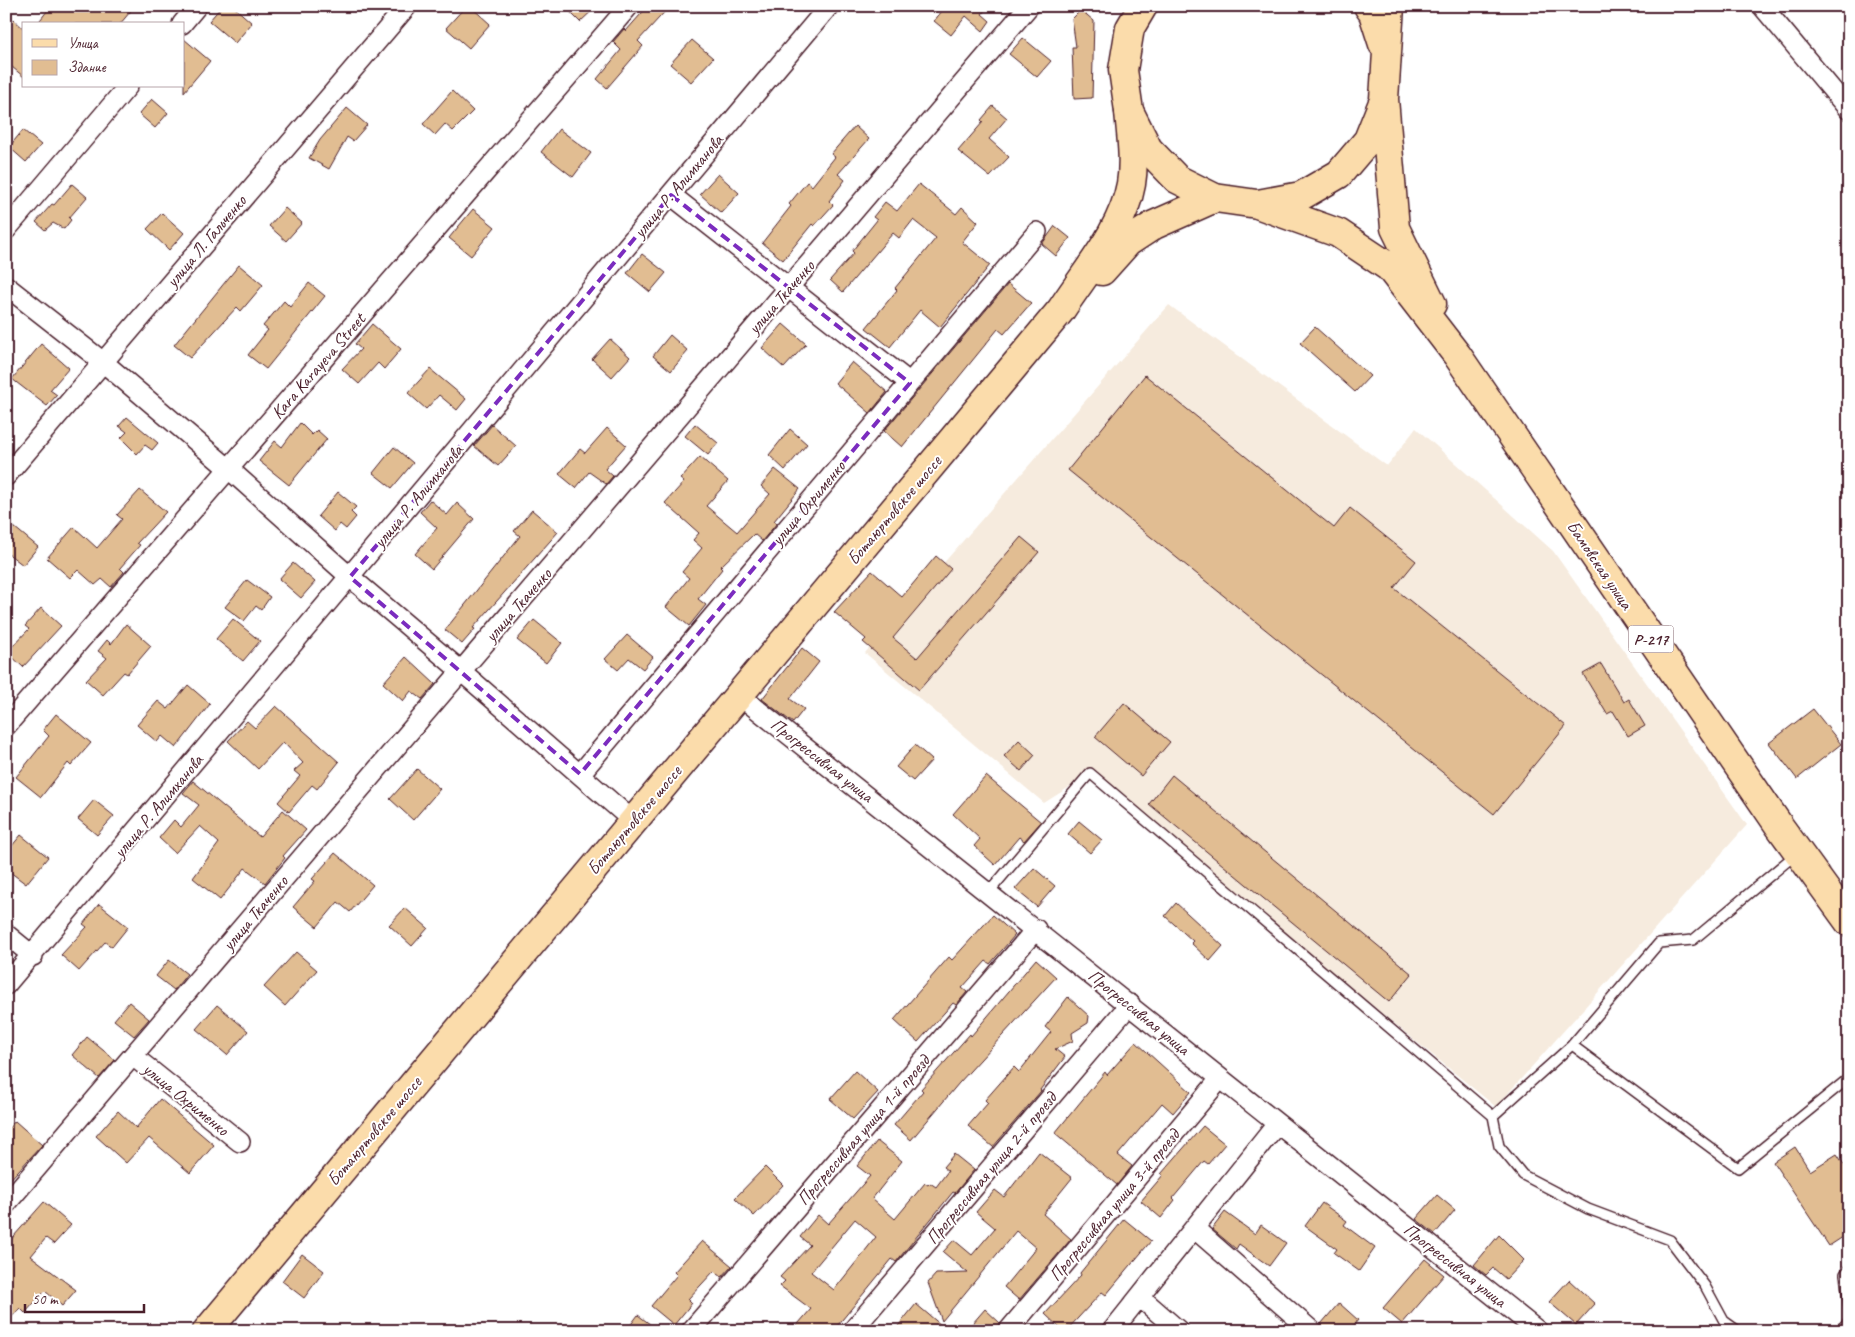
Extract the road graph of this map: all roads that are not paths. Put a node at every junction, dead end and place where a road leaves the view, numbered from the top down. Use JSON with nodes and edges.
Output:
{"nodes":[{"id":1,"x":197,"y":6,"type":"edge"},
{"id":2,"x":406,"y":6,"type":"edge"},
{"id":3,"x":629,"y":6,"type":"edge"},
{"id":4,"x":829,"y":6,"type":"edge"},
{"id":5,"x":1029,"y":6,"type":"edge"},
{"id":6,"x":1143,"y":6,"type":"edge"},
{"id":7,"x":1368,"y":6,"type":"edge"},
{"id":8,"x":1390,"y":6,"type":"edge"},
{"id":9,"x":1762,"y":6,"type":"edge"},
{"id":10,"x":184,"y":22,"type":"edge"},
{"id":11,"x":1386,"y":55,"type":"junction"},
{"id":12,"x":126,"y":88,"type":"edge"},
{"id":13,"x":1384,"y":99,"type":"junction"},
{"id":14,"x":1849,"y":110,"type":"edge"},
{"id":15,"x":1129,"y":111,"type":"junction"},
{"id":16,"x":671,"y":195,"type":"junction"},
{"id":17,"x":1215,"y":198,"type":"junction"},
{"id":18,"x":1257,"y":204,"type":"junction"},
{"id":19,"x":6,"y":230,"type":"edge"},
{"id":20,"x":1037,"y":232,"type":"dead end"},
{"id":21,"x":6,"y":286,"type":"edge"},
{"id":22,"x":789,"y":288,"type":"junction"},
{"id":23,"x":1061,"y":310,"type":"junction"},
{"id":24,"x":1457,"y":355,"type":"junction"},
{"id":25,"x":103,"y":362,"type":"junction"},
{"id":26,"x":910,"y":382,"type":"junction"},
{"id":27,"x":229,"y":469,"type":"junction"},
{"id":28,"x":6,"y":476,"type":"edge"},
{"id":29,"x":350,"y":577,"type":"junction"},
{"id":30,"x":462,"y":671,"type":"junction"},
{"id":31,"x":739,"y":695,"type":"junction"},
{"id":32,"x":6,"y":726,"type":"edge"},
{"id":33,"x":580,"y":774,"type":"junction"},
{"id":34,"x":633,"y":821,"type":"junction"},
{"id":35,"x":1798,"y":852,"type":"junction"},
{"id":36,"x":988,"y":892,"type":"junction"},
{"id":37,"x":1849,"y":922,"type":"edge"},
{"id":38,"x":1036,"y":929,"type":"junction"},
{"id":39,"x":6,"y":934,"type":"edge"},
{"id":40,"x":33,"y":956,"type":"junction"},
{"id":41,"x":6,"y":985,"type":"edge"},
{"id":42,"x":1130,"y":1004,"type":"junction"},
{"id":43,"x":1572,"y":1044,"type":"junction"},
{"id":44,"x":133,"y":1056,"type":"junction"},
{"id":45,"x":1849,"y":1078,"type":"edge"},
{"id":46,"x":1220,"y":1079,"type":"junction"},
{"id":47,"x":1493,"y":1116,"type":"junction"},
{"id":48,"x":1277,"y":1124,"type":"junction"},
{"id":49,"x":240,"y":1142,"type":"dead end"},
{"id":50,"x":6,"y":1204,"type":"edge"},
{"id":51,"x":1195,"y":1229,"type":"junction"},
{"id":52,"x":1849,"y":1269,"type":"edge"},
{"id":53,"x":1140,"y":1297,"type":"junction"},
{"id":54,"x":1849,"y":1307,"type":"edge"},
{"id":55,"x":1849,"y":1321,"type":"edge"},
{"id":56,"x":207,"y":1331,"type":"edge"},
{"id":57,"x":691,"y":1331,"type":"edge"},
{"id":58,"x":852,"y":1331,"type":"edge"},
{"id":59,"x":1008,"y":1331,"type":"edge"},
{"id":60,"x":1112,"y":1331,"type":"edge"},
{"id":61,"x":1178,"y":1331,"type":"edge"},
{"id":62,"x":1312,"y":1331,"type":"edge"},
{"id":63,"x":1538,"y":1331,"type":"edge"},
{"id":64,"x":1738,"y":1331,"type":"edge"},
{"id":65,"x":1839,"y":1331,"type":"edge"}],
"edges":[{"from":1,"to":10,"type":"street"},
{"from":2,"to":25,"type":"street","name":"улица Л. Гальченко"},
{"from":3,"to":27,"type":"street","name":"Kara Karayeva Street"},
{"from":4,"to":16,"type":"street","name":"улица Р. Алимханова"},
{"from":5,"to":22,"type":"street","name":"улица Ткаченко"},
{"from":6,"to":15,"type":"main road"},
{"from":7,"to":11,"type":"main road"},
{"from":8,"to":11,"type":"main road"},
{"from":9,"to":14,"type":"street"},
{"from":11,"to":13,"type":"main road"},
{"from":12,"to":19,"type":"street"},
{"from":13,"to":18,"type":"main road"},
{"from":13,"to":24,"type":"main road"},
{"from":15,"to":17,"type":"main road"},
{"from":15,"to":23,"type":"main road"},
{"from":16,"to":22,"type":"street"},
{"from":16,"to":29,"type":"street","name":"улица Р. Алимханова"},
{"from":17,"to":18,"type":"main road"},
{"from":17,"to":23,"type":"main road"},
{"from":18,"to":24,"type":"main road"},
{"from":20,"to":26,"type":"street","name":"улица Охрименко"},
{"from":21,"to":25,"type":"street"},
{"from":22,"to":26,"type":"street"},
{"from":22,"to":30,"type":"street","name":"улица Ткаченко"},
{"from":23,"to":31,"type":"main road","name":"Ботаюртовское шоссе"},
{"from":24,"to":35,"type":"main road","name":"Бамовская улица","number":"Р-217"},
{"from":25,"to":27,"type":"street"},
{"from":25,"to":28,"type":"street","name":"улица Л. Гальченко"},
{"from":26,"to":33,"type":"street","name":"улица Охрименко"},
{"from":27,"to":29,"type":"street"},
{"from":27,"to":32,"type":"street","name":"Kara Karayeva Street"},
{"from":29,"to":30,"type":"street"},
{"from":29,"to":40,"type":"street","name":"улица Р. Алимханова"},
{"from":30,"to":33,"type":"street"},
{"from":30,"to":44,"type":"street","name":"улица Ткаченко"},
{"from":31,"to":34,"type":"main road","name":"Ботаюртовское шоссе"},
{"from":31,"to":36,"type":"street","name":"Прогрессивная улица"},
{"from":33,"to":34,"type":"street"},
{"from":34,"to":56,"type":"main road","name":"Ботаюртовское шоссе"},
{"from":35,"to":37,"type":"main road","name":"Бамовская улица","number":"Р-217"},
{"from":35,"to":43,"type":"lane"},
{"from":36,"to":38,"type":"street","name":"Прогрессивная улица"},
{"from":36,"to":47,"type":"lane"},
{"from":38,"to":42,"type":"street","name":"Прогрессивная улица"},
{"from":38,"to":57,"type":"street","name":"Прогрессивная улица 1-й проезд"},
{"from":39,"to":40,"type":"street"},
{"from":40,"to":41,"type":"street","name":"улица Р. Алимханова"},
{"from":42,"to":46,"type":"street","name":"Прогрессивная улица"},
{"from":42,"to":58,"type":"street","name":"Прогрессивная улица 2-й проезд"},
{"from":43,"to":45,"type":"lane"},
{"from":43,"to":47,"type":"lane"},
{"from":44,"to":49,"type":"street","name":"улица Охрименко"},
{"from":44,"to":50,"type":"street","name":"улица Ткаченко"},
{"from":46,"to":48,"type":"street","name":"Прогрессивная улица"},
{"from":46,"to":59,"type":"street","name":"Прогрессивная улица 3-й проезд"},
{"from":47,"to":64,"type":"lane"},
{"from":48,"to":51,"type":"street"},
{"from":48,"to":63,"type":"street","name":"Прогрессивная улица"},
{"from":51,"to":53,"type":"street"},
{"from":51,"to":62,"type":"street"},
{"from":52,"to":54,"type":"lane"},
{"from":53,"to":60,"type":"street"},
{"from":53,"to":61,"type":"street"},
{"from":55,"to":65,"type":"lane"}]}
